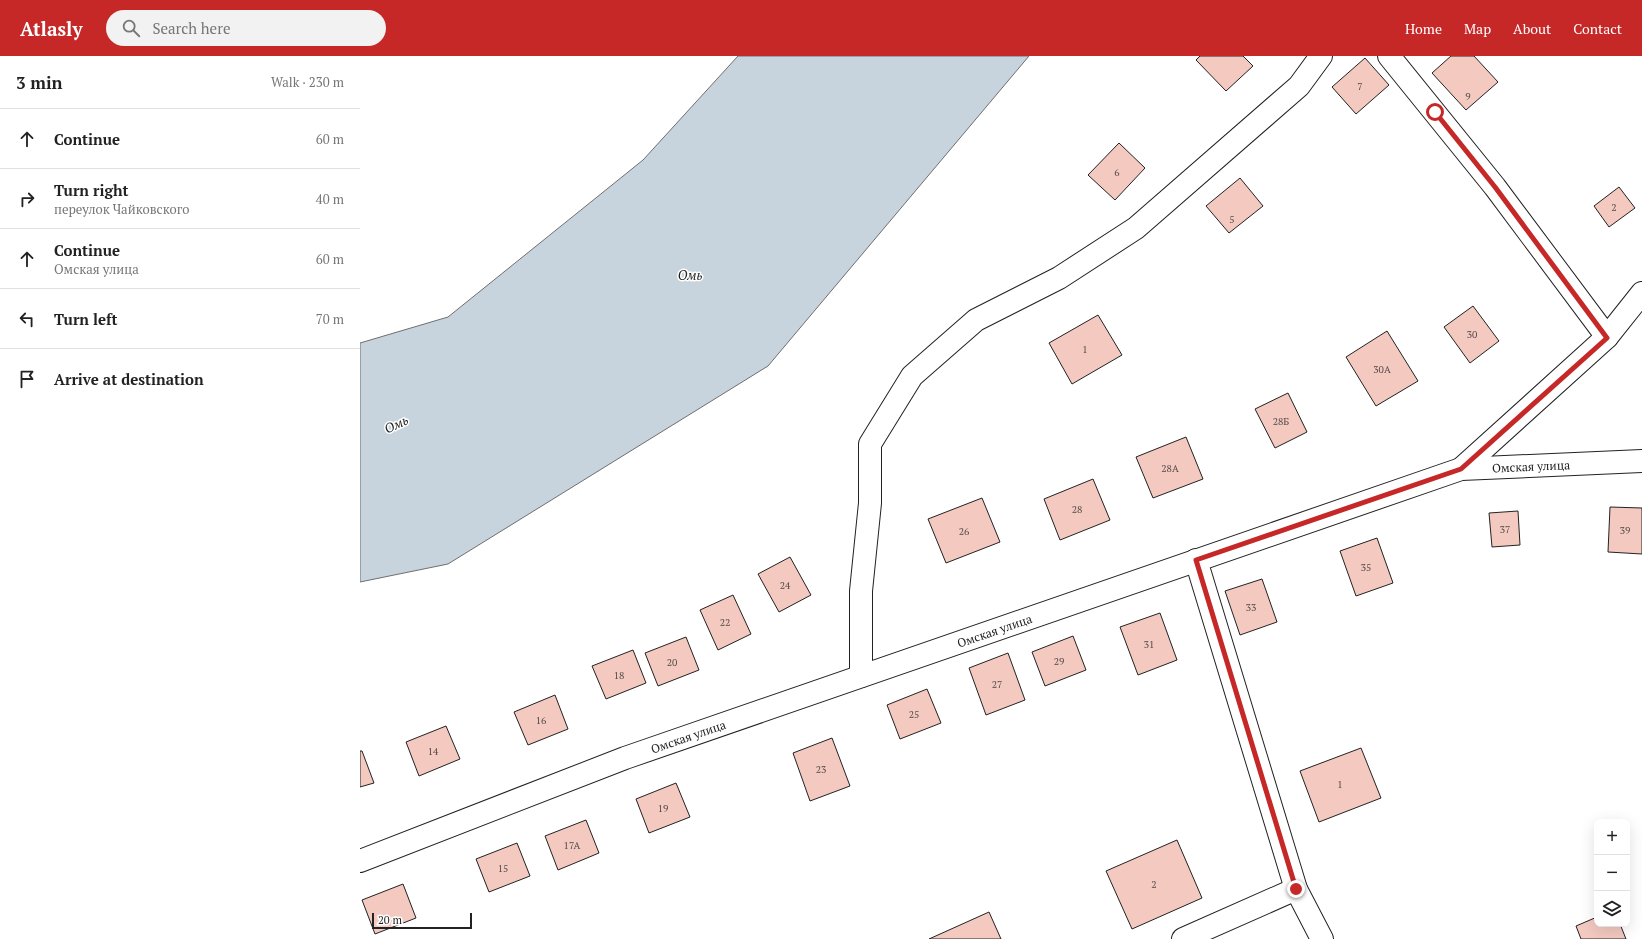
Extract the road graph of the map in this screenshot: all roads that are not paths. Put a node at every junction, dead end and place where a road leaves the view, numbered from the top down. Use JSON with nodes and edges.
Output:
{"nodes":[{"id":1,"x":1321,"y":56,"type":"edge"},
{"id":2,"x":1389,"y":56,"type":"edge"},
{"id":3,"x":1642,"y":293,"type":"edge"},
{"id":4,"x":1607,"y":338,"type":"junction"},
{"id":5,"x":1642,"y":461,"type":"edge"},
{"id":6,"x":1461,"y":469,"type":"junction"},
{"id":7,"x":1196,"y":560,"type":"junction"},
{"id":8,"x":861,"y":676,"type":"junction"},
{"id":9,"x":360,"y":861,"type":"edge"},
{"id":10,"x":1296,"y":889,"type":"junction"},
{"id":11,"x":1183,"y":939,"type":"edge"},
{"id":12,"x":1322,"y":939,"type":"edge"}],
"edges":[{"from":1,"to":8,"type":"street"},
{"from":2,"to":4,"type":"street"},
{"from":3,"to":4,"type":"street"},
{"from":4,"to":6,"type":"street"},
{"from":5,"to":6,"type":"street","name":"Омская улица"},
{"from":6,"to":7,"type":"street","name":"Омская улица"},
{"from":7,"to":8,"type":"street","name":"Омская улица"},
{"from":7,"to":10,"type":"street"},
{"from":8,"to":9,"type":"street","name":"Омская улица"},
{"from":10,"to":11,"type":"street"},
{"from":10,"to":12,"type":"street"}]}
